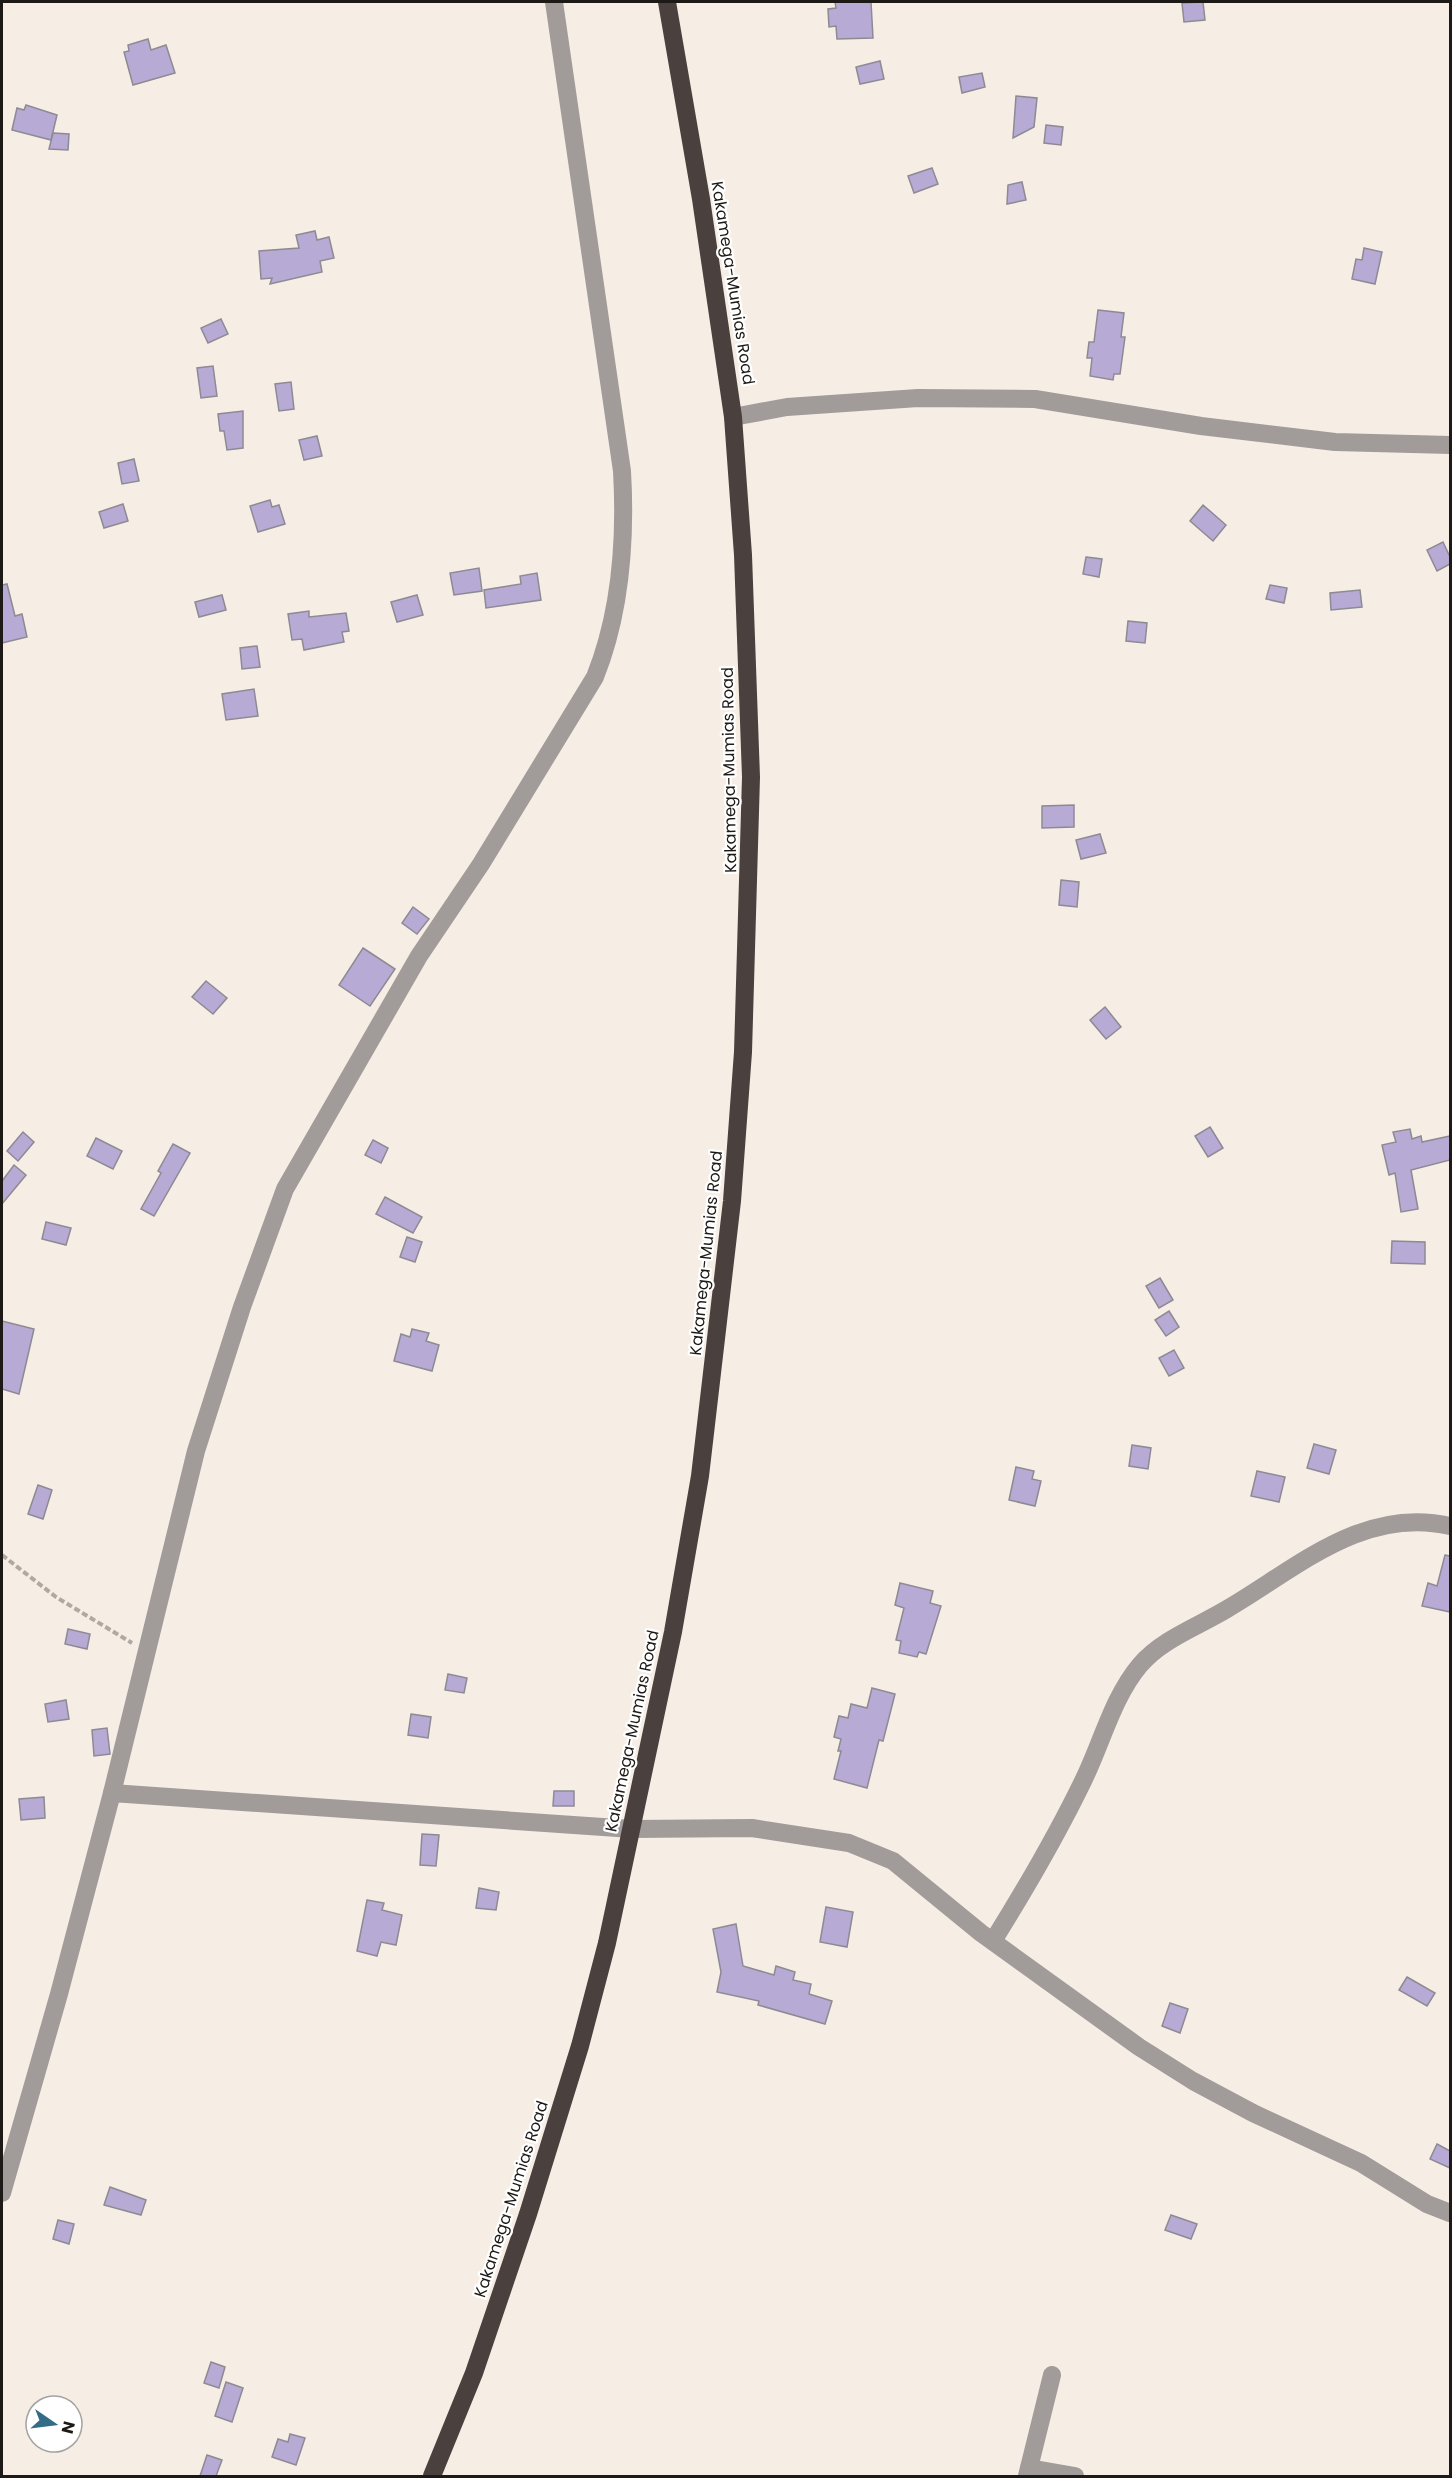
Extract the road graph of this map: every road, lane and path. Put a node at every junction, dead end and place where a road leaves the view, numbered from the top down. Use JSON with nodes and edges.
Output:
{"nodes":[{"id":1,"x":554,"y":2,"type":"edge"},
{"id":2,"x":667,"y":2,"type":"edge"},
{"id":3,"x":733,"y":417,"type":"junction"},
{"id":4,"x":1450,"y":445,"type":"edge"},
{"id":5,"x":1450,"y":1526,"type":"edge"},
{"id":6,"x":2,"y":1555,"type":"edge"},
{"id":7,"x":146,"y":1650,"type":"junction"},
{"id":8,"x":112,"y":1793,"type":"junction"},
{"id":9,"x":632,"y":1829,"type":"junction"},
{"id":10,"x":993,"y":1941,"type":"junction"},
{"id":11,"x":2,"y":2193,"type":"edge"},
{"id":12,"x":1450,"y":2213,"type":"edge"},
{"id":13,"x":1053,"y":2375,"type":"dead end"},
{"id":14,"x":1028,"y":2472,"type":"edge"},
{"id":15,"x":432,"y":2476,"type":"edge"},
{"id":16,"x":1075,"y":2476,"type":"edge"}],
"edges":[{"from":1,"to":7,"type":"street"},
{"from":2,"to":3,"type":"highway","name":"Kakamega-Mumias Road"},
{"from":3,"to":4,"type":"street"},
{"from":3,"to":9,"type":"highway","name":"Kakamega-Mumias Road"},
{"from":5,"to":10,"type":"street"},
{"from":6,"to":7,"type":"path"},
{"from":7,"to":8,"type":"street"},
{"from":8,"to":9,"type":"street"},
{"from":8,"to":11,"type":"street"},
{"from":9,"to":10,"type":"street"},
{"from":9,"to":15,"type":"highway","name":"Kakamega-Mumias Road"},
{"from":10,"to":12,"type":"street"},
{"from":13,"to":14,"type":"street"},
{"from":14,"to":16,"type":"street"}]}
